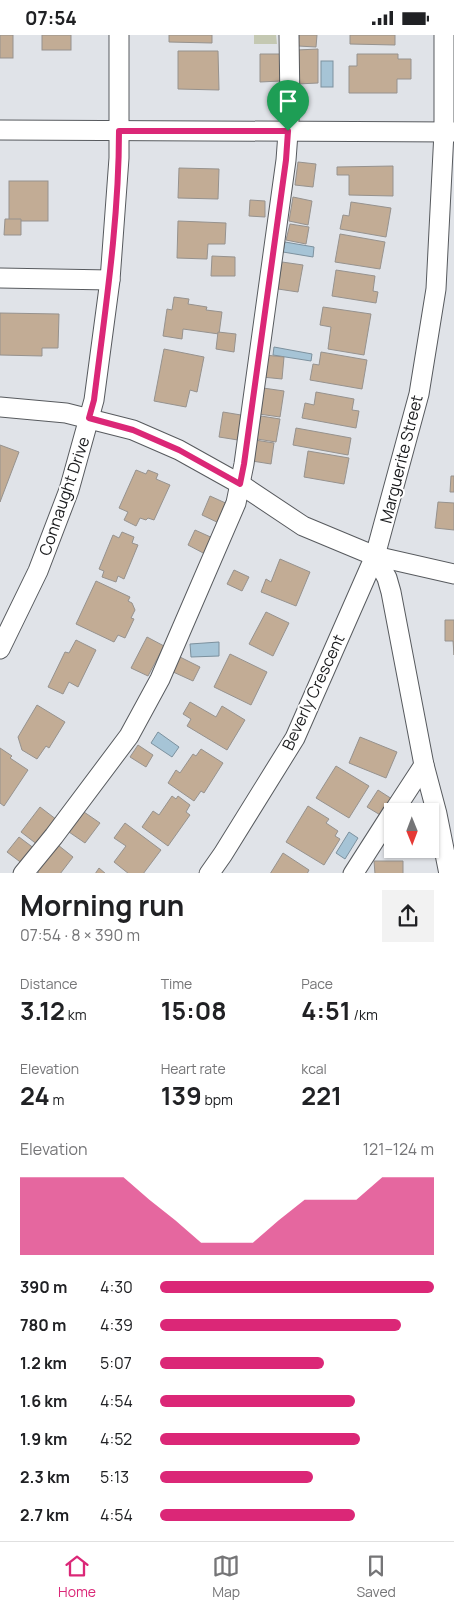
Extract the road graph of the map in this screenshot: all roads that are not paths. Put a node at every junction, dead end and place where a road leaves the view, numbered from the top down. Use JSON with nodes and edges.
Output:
{"nodes":[{"id":1,"x":119,"y":35,"type":"edge"},
{"id":2,"x":289,"y":35,"type":"edge"},
{"id":3,"x":444,"y":35,"type":"edge"},
{"id":4,"x":0,"y":130,"type":"edge"},
{"id":5,"x":119,"y":131,"type":"junction"},
{"id":6,"x":288,"y":131,"type":"junction"},
{"id":7,"x":449,"y":132,"type":"edge"},
{"id":8,"x":0,"y":278,"type":"edge"},
{"id":9,"x":110,"y":280,"type":"junction"},
{"id":10,"x":0,"y":407,"type":"edge"},
{"id":11,"x":89,"y":418,"type":"junction"},
{"id":12,"x":240,"y":484,"type":"junction"},
{"id":13,"x":375,"y":557,"type":"junction"},
{"id":14,"x":454,"y":574,"type":"edge"},
{"id":15,"x":0,"y":649,"type":"edge"},
{"id":16,"x":424,"y":765,"type":"junction"},
{"id":17,"x":399,"y":803,"type":"edge"},
{"id":18,"x":384,"y":826,"type":"edge"},
{"id":19,"x":23,"y":873,"type":"edge"},
{"id":20,"x":209,"y":873,"type":"edge"},
{"id":21,"x":353,"y":873,"type":"edge"},
{"id":22,"x":449,"y":873,"type":"edge"}],
"edges":[{"from":1,"to":5,"type":"street","name":"Connaught Drive"},
{"from":2,"to":6,"type":"street"},
{"from":3,"to":7,"type":"street","name":"Marguerite Street"},
{"from":4,"to":5,"type":"street"},
{"from":5,"to":6,"type":"street"},
{"from":5,"to":9,"type":"street","name":"Connaught Drive"},
{"from":6,"to":7,"type":"street"},
{"from":6,"to":12,"type":"street"},
{"from":7,"to":13,"type":"street","name":"Marguerite Street"},
{"from":8,"to":9,"type":"street"},
{"from":9,"to":11,"type":"street","name":"Connaught Drive"},
{"from":10,"to":11,"type":"street"},
{"from":11,"to":12,"type":"street"},
{"from":11,"to":15,"type":"street","name":"Connaught Drive"},
{"from":12,"to":13,"type":"street"},
{"from":12,"to":19,"type":"street"},
{"from":13,"to":14,"type":"street"},
{"from":13,"to":16,"type":"street"},
{"from":13,"to":20,"type":"street","name":"Beverly Crescent"},
{"from":16,"to":17,"type":"street"},
{"from":16,"to":22,"type":"street"},
{"from":18,"to":21,"type":"street"}]}
